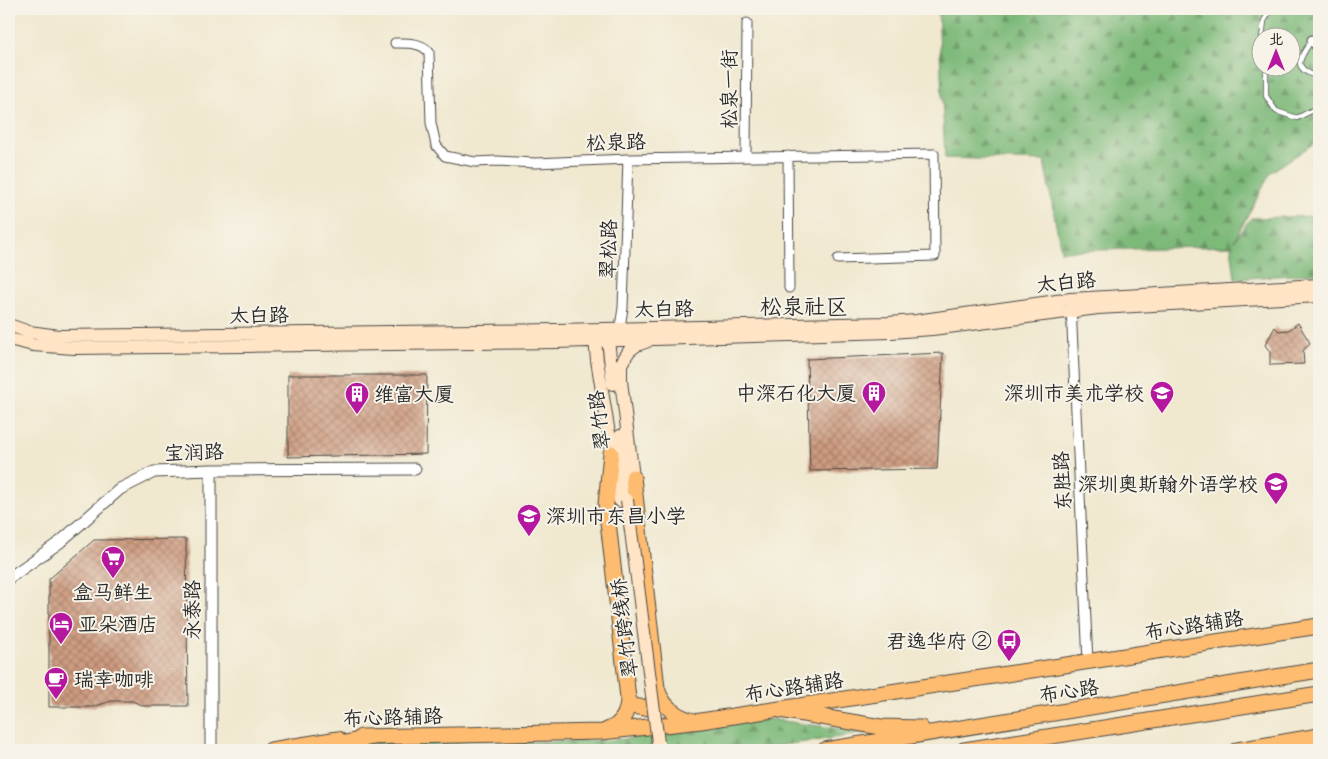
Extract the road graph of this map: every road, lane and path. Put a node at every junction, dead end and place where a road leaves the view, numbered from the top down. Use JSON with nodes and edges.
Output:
{"nodes":[{"id":1,"x":1271,"y":9,"type":"edge"},
{"id":2,"x":747,"y":23,"type":"dead end"},
{"id":3,"x":1263,"y":28,"type":"edge"},
{"id":4,"x":1312,"y":40,"type":"joint"},
{"id":5,"x":395,"y":43,"type":"dead end"},
{"id":6,"x":1319,"y":49,"type":"edge"},
{"id":7,"x":1319,"y":77,"type":"edge"},
{"id":8,"x":1266,"y":78,"type":"edge"},
{"id":9,"x":1319,"y":107,"type":"edge"},
{"id":10,"x":746,"y":156,"type":"junction"},
{"id":11,"x":788,"y":156,"type":"junction"},
{"id":12,"x":628,"y":159,"type":"junction"},
{"id":13,"x":838,"y":259,"type":"dead end"},
{"id":14,"x":1319,"y":285,"type":"edge"},
{"id":15,"x":789,"y":288,"type":"dead end"},
{"id":16,"x":1319,"y":296,"type":"edge"},
{"id":17,"x":1071,"y":305,"type":"junction"},
{"id":18,"x":9,"y":325,"type":"edge"},
{"id":19,"x":612,"y":335,"type":"junction"},
{"id":20,"x":9,"y":339,"type":"edge"},
{"id":21,"x":655,"y":339,"type":"junction"},
{"id":22,"x":595,"y":341,"type":"junction"},
{"id":23,"x":611,"y":453,"type":"junction"},
{"id":24,"x":415,"y":469,"type":"dead end"},
{"id":25,"x":211,"y":470,"type":"junction"},
{"id":26,"x":633,"y":477,"type":"junction"},
{"id":27,"x":624,"y":501,"type":"junction"},
{"id":28,"x":9,"y":582,"type":"edge"},
{"id":29,"x":1319,"y":626,"type":"edge"},
{"id":30,"x":1088,"y":662,"type":"junction"},
{"id":31,"x":1319,"y":670,"type":"edge"},
{"id":32,"x":657,"y":688,"type":"junction"},
{"id":33,"x":1319,"y":694,"type":"edge"},
{"id":34,"x":628,"y":698,"type":"junction"},
{"id":35,"x":1294,"y":698,"type":"junction"},
{"id":36,"x":1319,"y":700,"type":"edge"},
{"id":37,"x":780,"y":710,"type":"junction"},
{"id":38,"x":701,"y":722,"type":"junction"},
{"id":39,"x":955,"y":730,"type":"junction"},
{"id":40,"x":602,"y":732,"type":"junction"},
{"id":41,"x":372,"y":736,"type":"junction"},
{"id":42,"x":1319,"y":736,"type":"edge"},
{"id":43,"x":211,"y":750,"type":"edge"},
{"id":44,"x":271,"y":750,"type":"edge"},
{"id":45,"x":312,"y":750,"type":"edge"},
{"id":46,"x":651,"y":750,"type":"edge"},
{"id":47,"x":659,"y":750,"type":"edge"},
{"id":48,"x":825,"y":750,"type":"edge"},
{"id":49,"x":968,"y":750,"type":"edge"},
{"id":50,"x":1241,"y":750,"type":"edge"}],
"edges":[{"from":1,"to":3,"type":"lane"},
{"from":2,"to":10,"type":"street","name":"松泉一街"},
{"from":4,"to":6,"type":"street"},
{"from":4,"to":7,"type":"lane"},
{"from":5,"to":12,"type":"street","name":"松泉路"},
{"from":8,"to":9,"type":"lane"},
{"from":10,"to":11,"type":"street","name":"松泉路"},
{"from":10,"to":12,"type":"street","name":"松泉路"},
{"from":11,"to":13,"type":"street","name":"松泉路"},
{"from":11,"to":15,"type":"street"},
{"from":12,"to":19,"type":"street","name":"翠松路"},
{"from":14,"to":17,"type":"main road","name":"太白路"},
{"from":16,"to":17,"type":"main road","name":"太白路"},
{"from":17,"to":19,"type":"main road","name":"太白路"},
{"from":17,"to":21,"type":"main road","name":"太白路"},
{"from":17,"to":30,"type":"street","name":"东胜路"},
{"from":18,"to":19,"type":"main road","name":"太白路"},
{"from":19,"to":21,"type":"main road","name":"太白路"},
{"from":19,"to":22,"type":"main road"},
{"from":19,"to":27,"type":"main road","name":"翠竹路"},
{"from":20,"to":22,"type":"main road","name":"太白路"},
{"from":21,"to":26,"type":"main road","name":"翠竹路"},
{"from":22,"to":23,"type":"main road","name":"翠竹路"},
{"from":23,"to":27,"type":"main road","name":"翠竹路"},
{"from":23,"to":34,"type":"main road"},
{"from":24,"to":25,"type":"street","name":"宝润路"},
{"from":25,"to":28,"type":"street","name":"宝润路"},
{"from":25,"to":43,"type":"street","name":"永泰路"},
{"from":26,"to":27,"type":"main road","name":"翠竹路"},
{"from":26,"to":32,"type":"main road"},
{"from":27,"to":46,"type":"main road","name":"翠竹跨线桥"},
{"from":27,"to":47,"type":"main road","name":"翠竹跨线桥","bridge":true},
{"from":29,"to":30,"type":"main road","name":"布心路辅路"},
{"from":30,"to":37,"type":"main road","name":"布心路辅路"},
{"from":31,"to":39,"type":"main road","name":"布心路"},
{"from":32,"to":34,"type":"main road"},
{"from":32,"to":38,"type":"main road"},
{"from":33,"to":35,"type":"main road"},
{"from":34,"to":40,"type":"main road"},
{"from":35,"to":36,"type":"main road"},
{"from":35,"to":49,"type":"main road"},
{"from":37,"to":38,"type":"main road","name":"布心路辅路"},
{"from":37,"to":39,"type":"main road"},
{"from":38,"to":40,"type":"main road","name":"布心路辅路"},
{"from":39,"to":48,"type":"main road","name":"布心路"},
{"from":40,"to":41,"type":"main road","name":"布心路辅路"},
{"from":41,"to":44,"type":"main road","name":"布心路辅路"},
{"from":41,"to":45,"type":"main road"},
{"from":42,"to":50,"type":"main road"}]}
